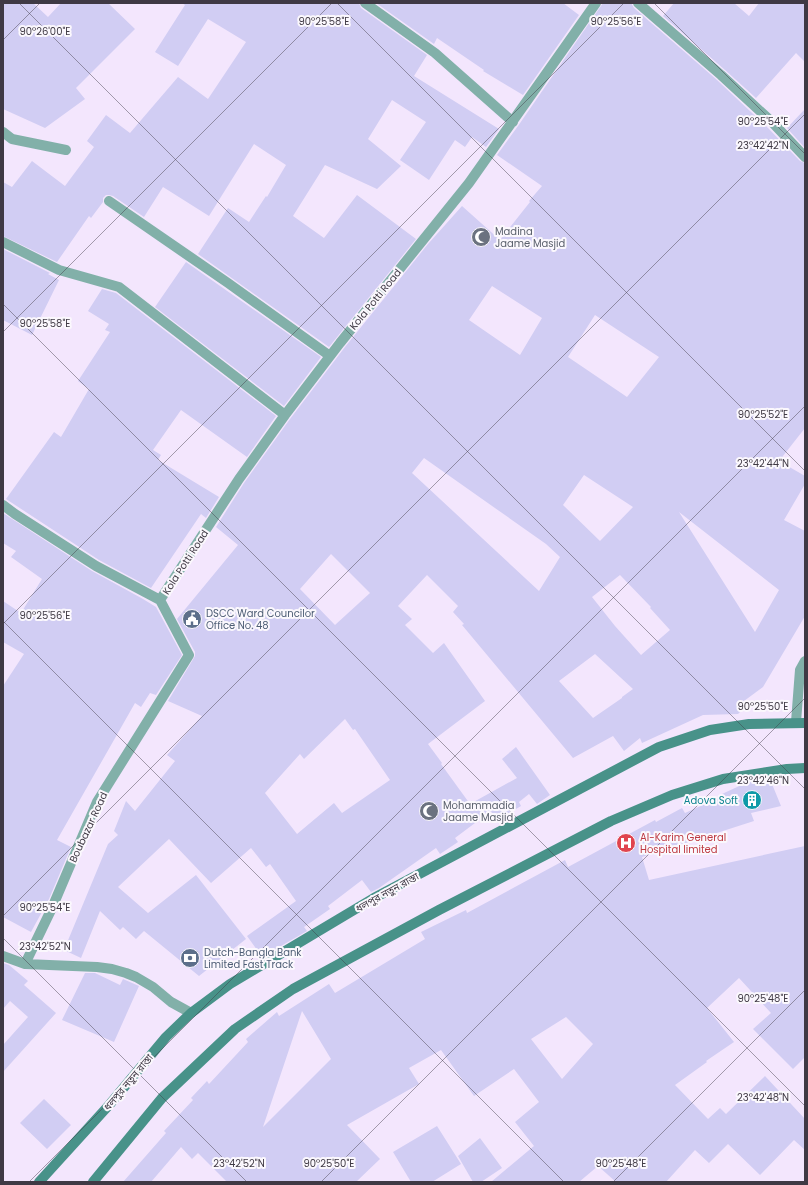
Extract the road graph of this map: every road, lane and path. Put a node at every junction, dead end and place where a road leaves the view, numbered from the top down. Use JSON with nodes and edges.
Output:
{"nodes":[{"id":1,"x":365,"y":3,"type":"edge"},
{"id":2,"x":596,"y":3,"type":"edge"},
{"id":3,"x":638,"y":3,"type":"edge"},
{"id":4,"x":513,"y":122,"type":"junction"},
{"id":5,"x":3,"y":132,"type":"edge"},
{"id":6,"x":66,"y":150,"type":"dead end"},
{"id":7,"x":805,"y":157,"type":"edge"},
{"id":8,"x":108,"y":201,"type":"dead end"},
{"id":9,"x":3,"y":242,"type":"edge"},
{"id":10,"x":330,"y":356,"type":"junction"},
{"id":11,"x":285,"y":415,"type":"junction"},
{"id":12,"x":3,"y":505,"type":"edge"},
{"id":13,"x":160,"y":600,"type":"junction"},
{"id":14,"x":805,"y":661,"type":"edge"},
{"id":15,"x":801,"y":723,"type":"edge"},
{"id":16,"x":805,"y":768,"type":"edge"},
{"id":17,"x":3,"y":956,"type":"edge"},
{"id":18,"x":25,"y":964,"type":"junction"},
{"id":19,"x":191,"y":1013,"type":"junction"},
{"id":20,"x":39,"y":1182,"type":"edge"},
{"id":21,"x":93,"y":1182,"type":"edge"}],
"edges":[{"from":1,"to":4,"type":"street"},
{"from":2,"to":4,"type":"street","name":"Kola Potti Road"},
{"from":3,"to":7,"type":"street"},
{"from":4,"to":10,"type":"street","name":"Kola Potti Road"},
{"from":5,"to":6,"type":"street"},
{"from":8,"to":10,"type":"street"},
{"from":9,"to":11,"type":"street"},
{"from":10,"to":11,"type":"street","name":"Kola Potti Road"},
{"from":11,"to":13,"type":"street","name":"Kola Potti Road"},
{"from":12,"to":13,"type":"street"},
{"from":13,"to":18,"type":"street","name":"Boubazar Road"},
{"from":14,"to":15,"type":"street"},
{"from":15,"to":19,"type":"main road","name":"ধলপুর নতুন রাস্তা"},
{"from":16,"to":21,"type":"main road"},
{"from":17,"to":18,"type":"street"},
{"from":18,"to":19,"type":"street"},
{"from":19,"to":20,"type":"main road","name":"ধলপুর নতুন রাস্তা"}]}
